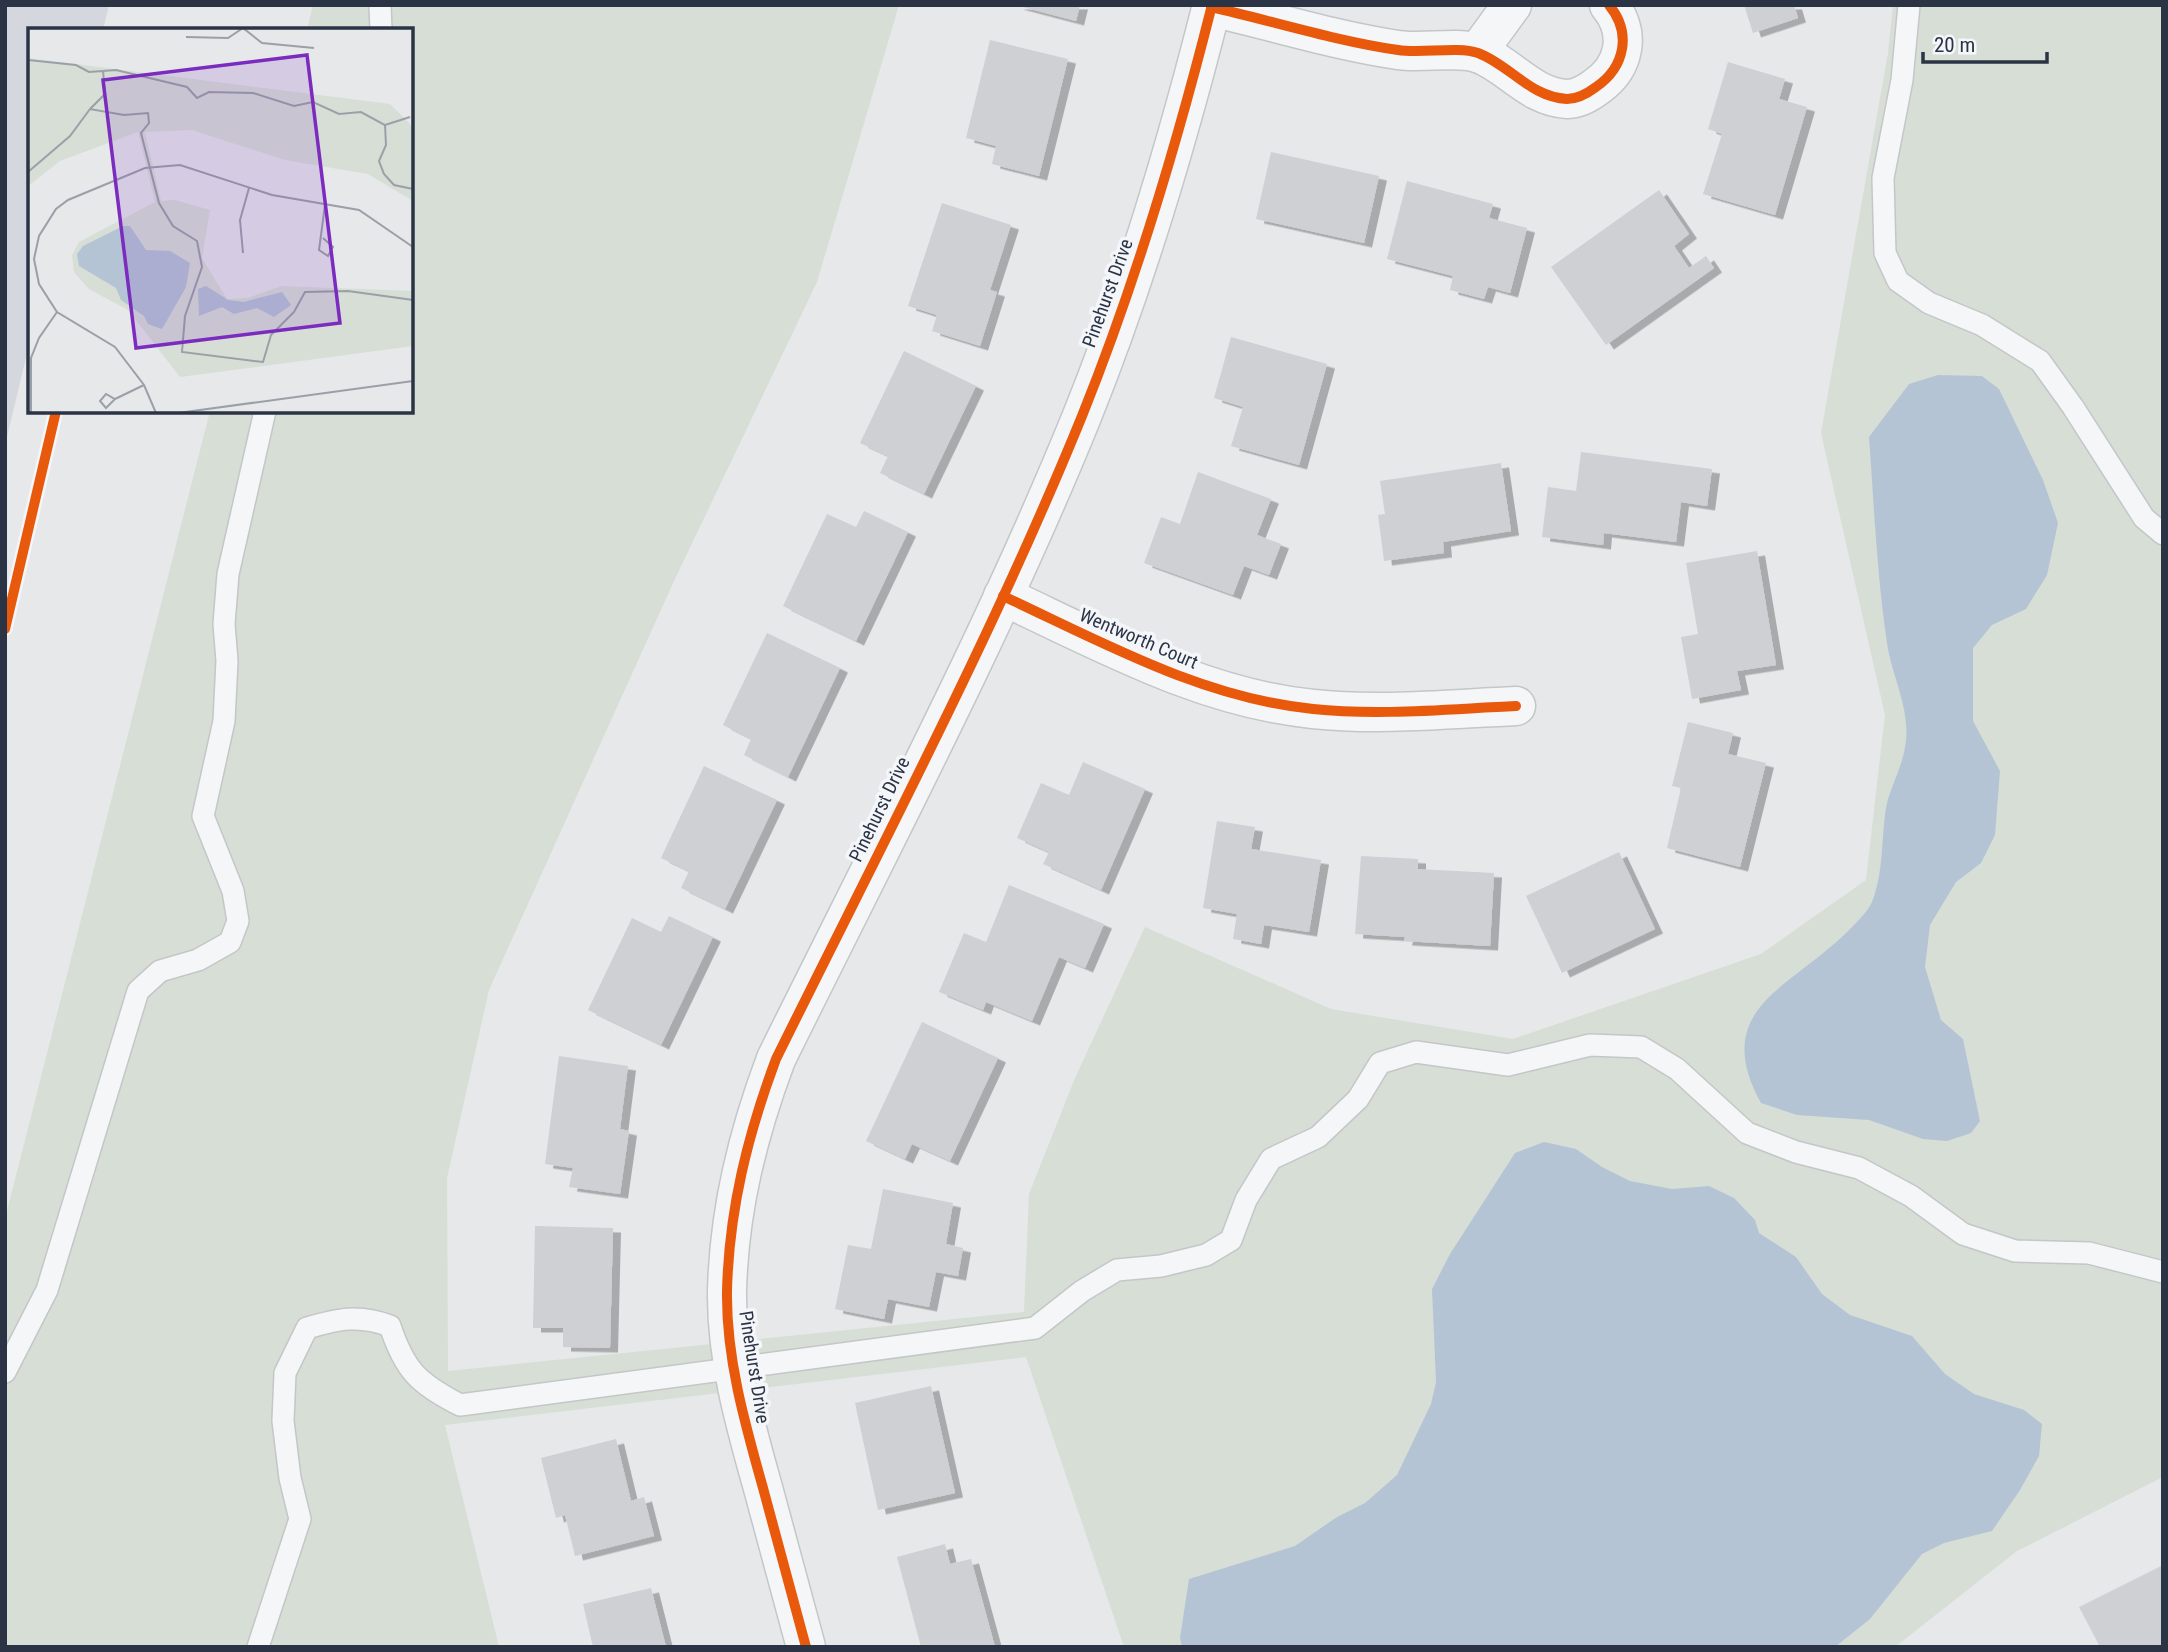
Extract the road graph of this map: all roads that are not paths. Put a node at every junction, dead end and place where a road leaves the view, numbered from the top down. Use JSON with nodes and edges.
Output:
{"nodes":[{"id":1,"x":380,"y":5,"type":"edge"},
{"id":2,"x":1512,"y":5,"type":"edge"},
{"id":3,"x":1609,"y":5,"type":"edge"},
{"id":4,"x":1909,"y":5,"type":"edge"},
{"id":5,"x":1212,"y":6,"type":"edge"},
{"id":6,"x":381,"y":28,"type":"edge"},
{"id":7,"x":1477,"y":53,"type":"junction"},
{"id":8,"x":265,"y":413,"type":"edge"},
{"id":9,"x":2163,"y":534,"type":"edge"},
{"id":10,"x":1003,"y":596,"type":"junction"},
{"id":11,"x":1516,"y":706,"type":"dead end"},
{"id":12,"x":2163,"y":1272,"type":"edge"},
{"id":13,"x":735,"y":1370,"type":"junction"},
{"id":14,"x":5,"y":1372,"type":"edge"},
{"id":15,"x":258,"y":1647,"type":"edge"},
{"id":16,"x":806,"y":1647,"type":"edge"}],
"edges":[{"from":1,"to":6,"type":"lane"},
{"from":2,"to":7,"type":"street"},
{"from":3,"to":7,"type":"street"},
{"from":4,"to":9,"type":"lane"},
{"from":5,"to":7,"type":"street"},
{"from":5,"to":10,"type":"street","name":"Pinehurst Drive"},
{"from":8,"to":14,"type":"lane"},
{"from":10,"to":11,"type":"street","name":"Wentworth Court"},
{"from":10,"to":13,"type":"street","name":"Pinehurst Drive"},
{"from":12,"to":13,"type":"lane"},
{"from":13,"to":15,"type":"lane"},
{"from":13,"to":16,"type":"street","name":"Pinehurst Drive"}]}
